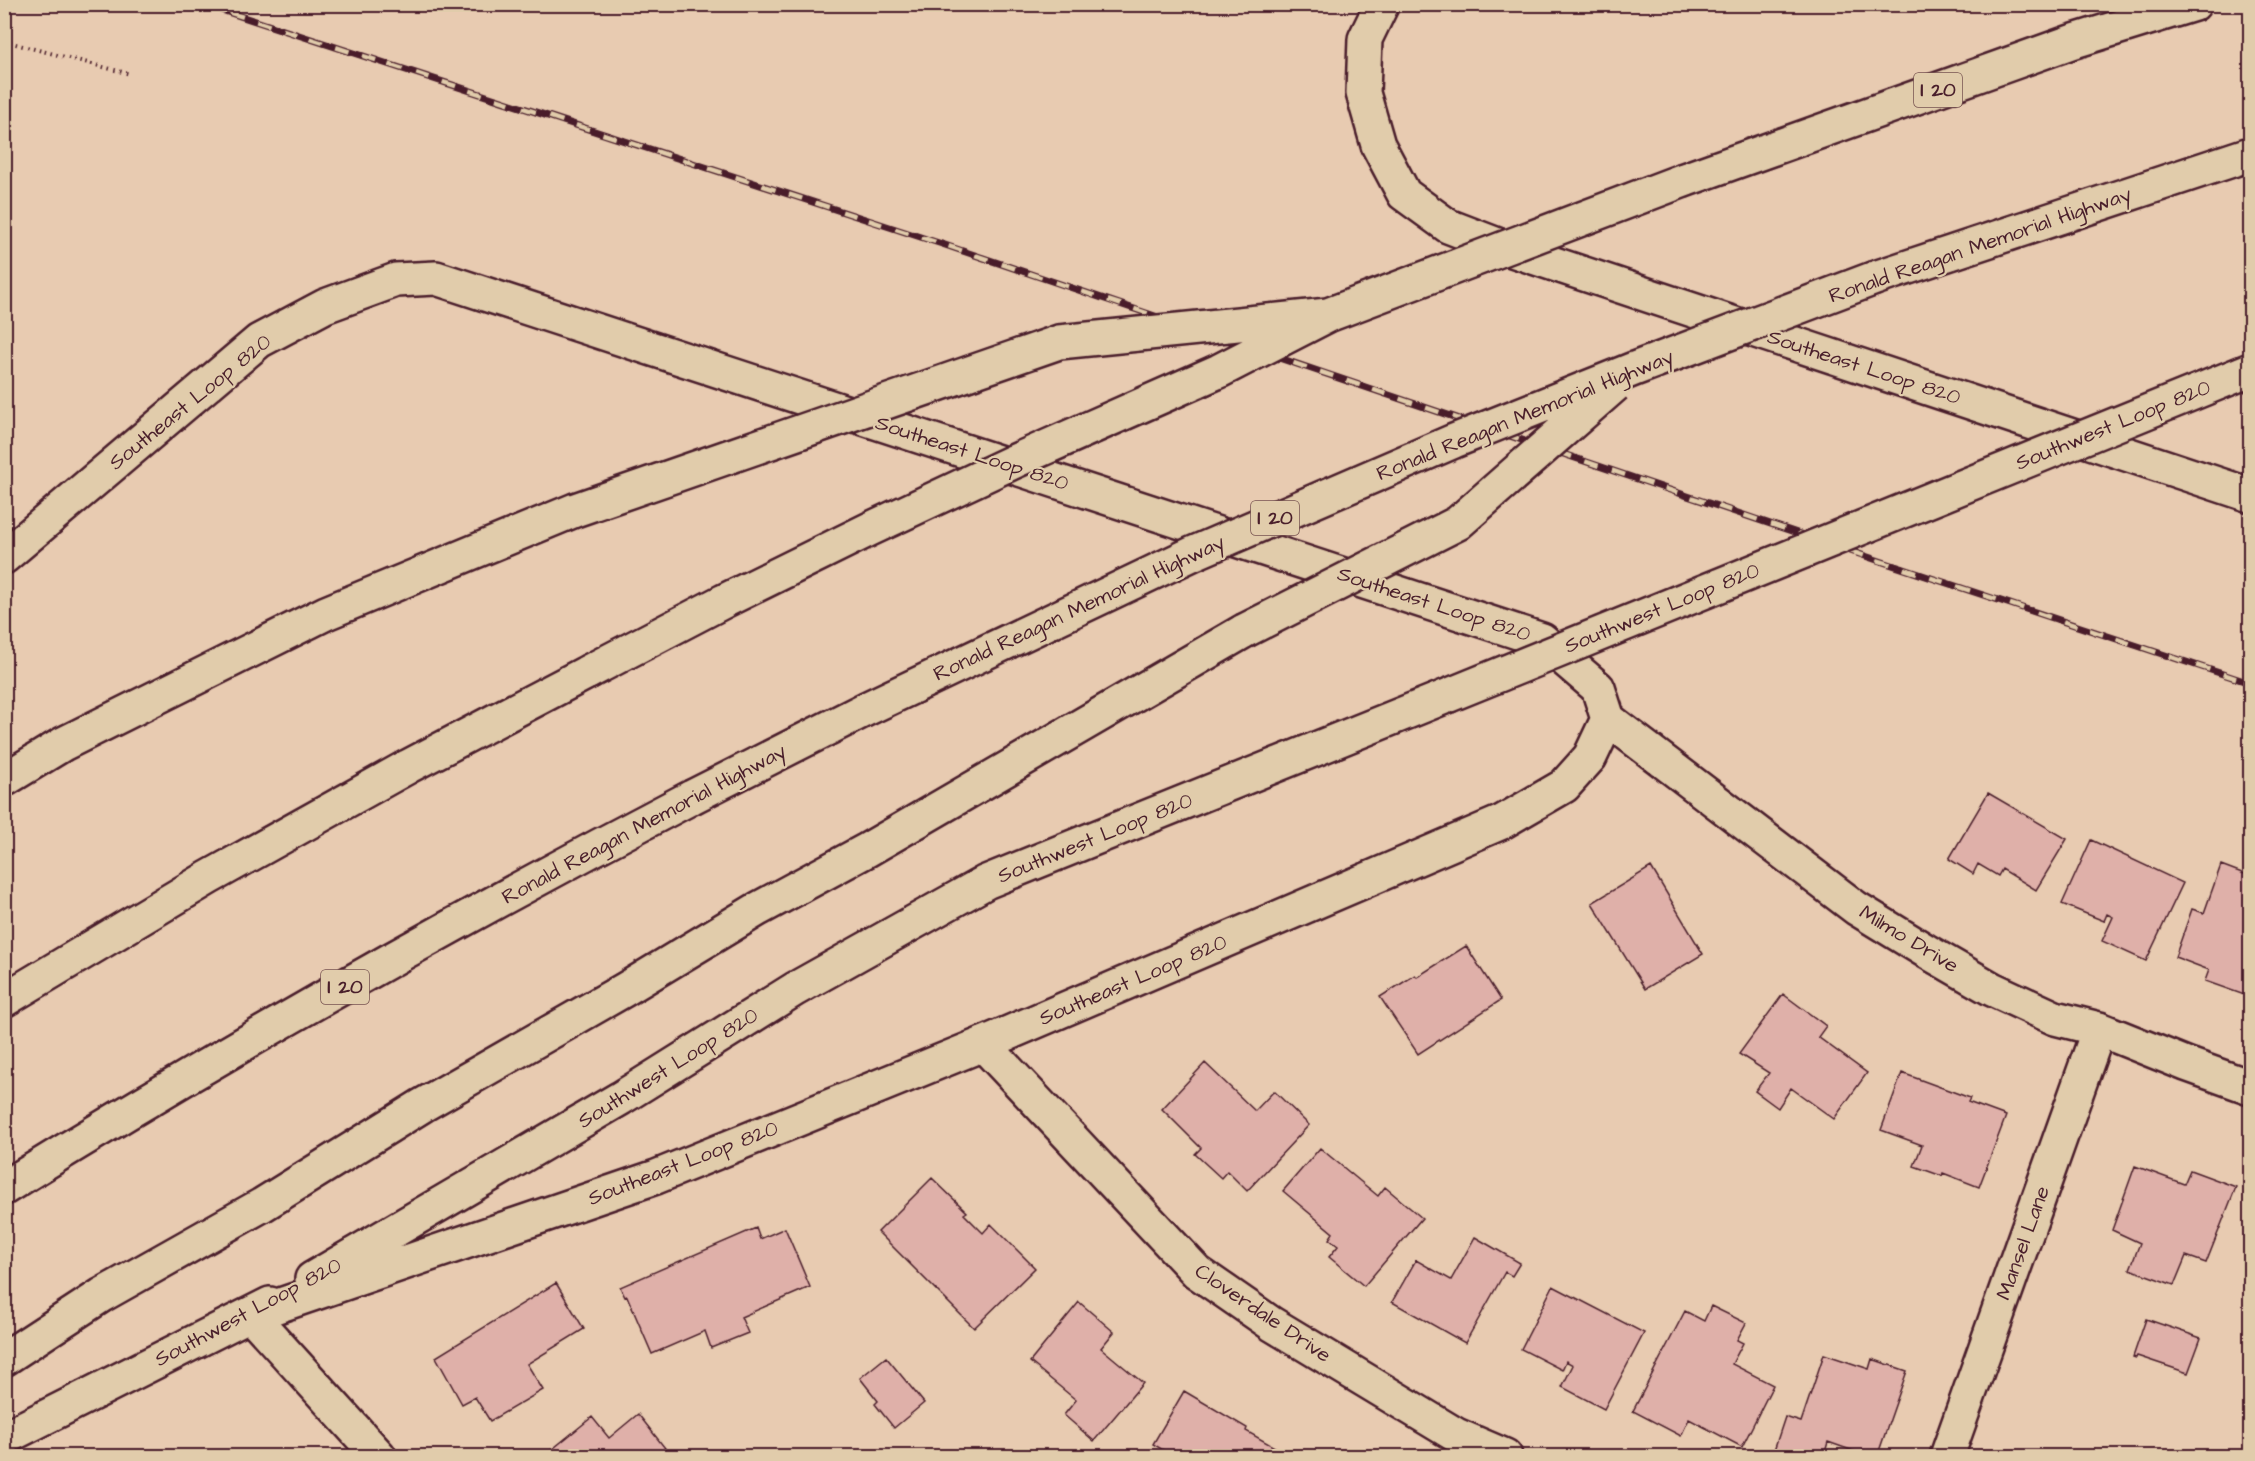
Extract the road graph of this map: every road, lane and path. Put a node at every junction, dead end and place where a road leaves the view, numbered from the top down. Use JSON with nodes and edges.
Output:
{"nodes":[{"id":1,"x":1383,"y":4,"type":"edge"},
{"id":2,"x":2194,"y":4,"type":"edge"},
{"id":3,"x":4,"y":41,"type":"edge"},
{"id":4,"x":130,"y":74,"type":"dead end"},
{"id":5,"x":2250,"y":154,"type":"edge"},
{"id":6,"x":1328,"y":315,"type":"junction"},
{"id":7,"x":1634,"y":369,"type":"junction"},
{"id":8,"x":2250,"y":370,"type":"edge"},
{"id":9,"x":2250,"y":495,"type":"edge"},
{"id":10,"x":4,"y":556,"type":"edge"},
{"id":11,"x":1608,"y":719,"type":"junction"},
{"id":12,"x":4,"y":780,"type":"edge"},
{"id":13,"x":4,"y":1000,"type":"edge"},
{"id":14,"x":2100,"y":1029,"type":"junction"},
{"id":15,"x":983,"y":1044,"type":"junction"},
{"id":16,"x":2250,"y":1087,"type":"edge"},
{"id":17,"x":4,"y":1188,"type":"edge"},
{"id":18,"x":251,"y":1315,"type":"junction"},
{"id":19,"x":4,"y":1359,"type":"edge"},
{"id":20,"x":4,"y":1438,"type":"edge"},
{"id":21,"x":379,"y":1456,"type":"edge"},
{"id":22,"x":1505,"y":1456,"type":"edge"},
{"id":23,"x":1947,"y":1456,"type":"edge"}],
"edges":[{"from":1,"to":9,"type":"main road","name":"Southeast Loop 820"},
{"from":2,"to":6,"type":"main road","number":"I 20","bridge":true},
{"from":3,"to":4,"type":"path"},
{"from":5,"to":7,"type":"main road","name":"Ronald Reagan Memorial Highway","number":"I 20","bridge":true},
{"from":6,"to":12,"type":"main road","bridge":true},
{"from":6,"to":13,"type":"main road","number":"I 20","bridge":true},
{"from":7,"to":17,"type":"main road","name":"Ronald Reagan Memorial Highway","number":"I 20","bridge":true},
{"from":7,"to":19,"type":"main road","bridge":true},
{"from":8,"to":18,"type":"main road","name":"Southwest Loop 820","bridge":true},
{"from":10,"to":11,"type":"main road","name":"Southeast Loop 820"},
{"from":11,"to":14,"type":"main road","name":"Milmo Drive"},
{"from":11,"to":15,"type":"main road","name":"Southeast Loop 820"},
{"from":14,"to":16,"type":"main road","name":"Milmo Drive"},
{"from":14,"to":23,"type":"main road","name":"Mansel Lane"},
{"from":15,"to":18,"type":"main road","name":"Southeast Loop 820"},
{"from":15,"to":22,"type":"main road","name":"Cloverdale Drive"},
{"from":18,"to":20,"type":"main road","name":"Southwest Loop 820"},
{"from":18,"to":21,"type":"main road"}]}
